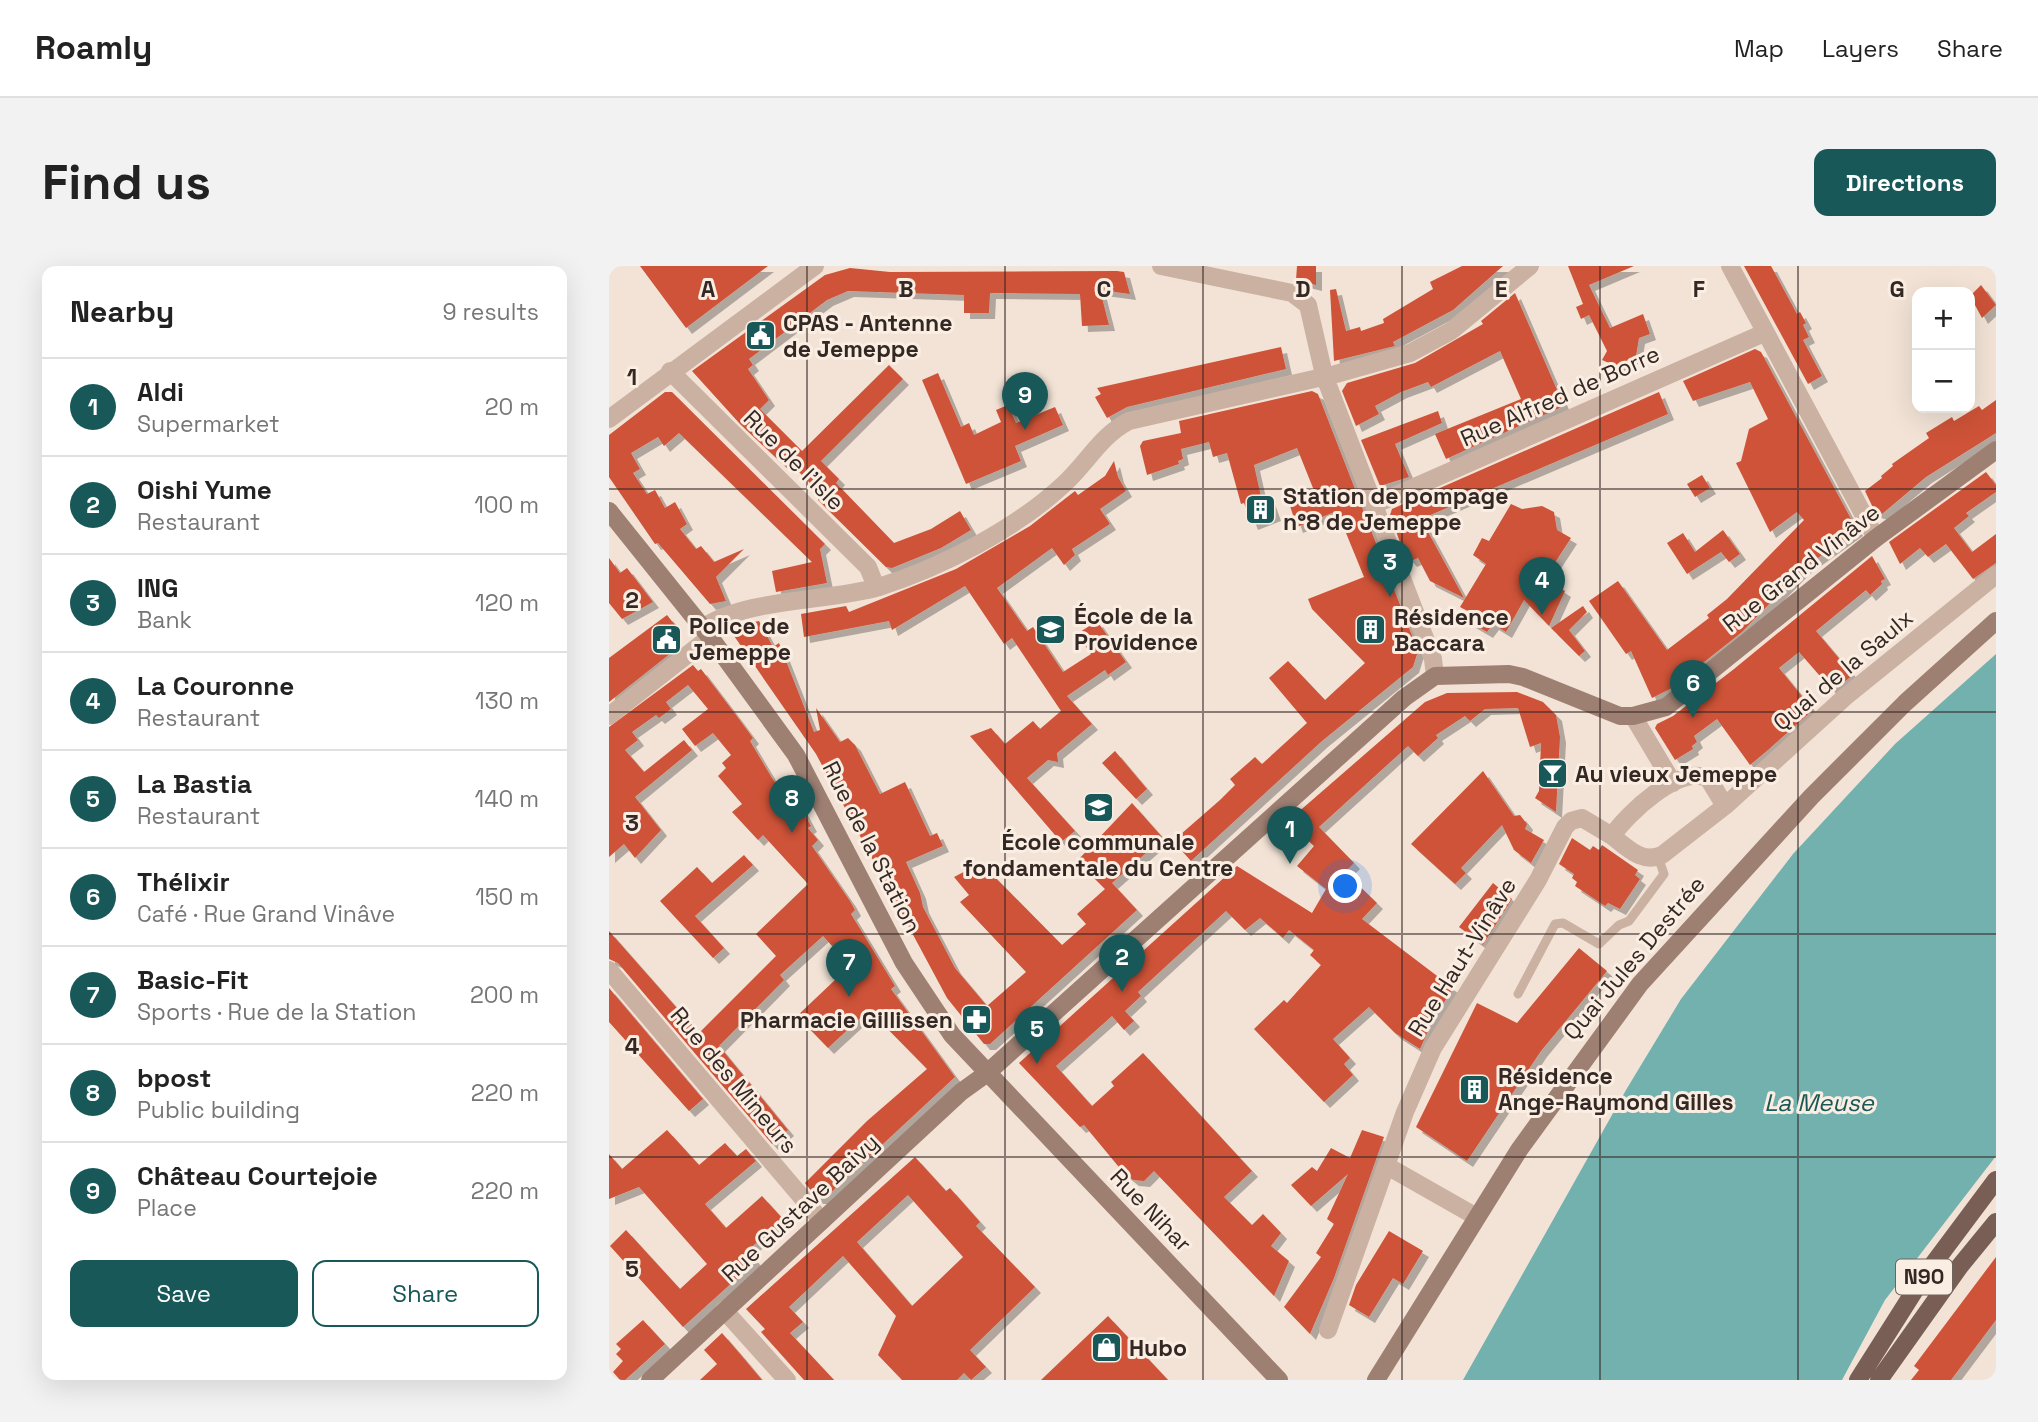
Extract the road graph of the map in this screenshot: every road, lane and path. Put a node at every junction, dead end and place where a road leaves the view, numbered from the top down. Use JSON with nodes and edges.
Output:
{"nodes":[{"id":1,"x":815,"y":266,"type":"edge"},
{"id":2,"x":1161,"y":266,"type":"edge"},
{"id":3,"x":1530,"y":266,"type":"edge"},
{"id":4,"x":1730,"y":266,"type":"edge"},
{"id":5,"x":1764,"y":333,"type":"junction"},
{"id":6,"x":670,"y":371,"type":"junction"},
{"id":7,"x":1324,"y":375,"type":"junction"},
{"id":8,"x":609,"y":419,"type":"edge"},
{"id":9,"x":1996,"y":450,"type":"edge"},
{"id":10,"x":1376,"y":504,"type":"junction"},
{"id":11,"x":609,"y":511,"type":"edge"},
{"id":12,"x":1876,"y":538,"type":"junction"},
{"id":13,"x":1996,"y":575,"type":"edge"},
{"id":14,"x":876,"y":587,"type":"junction"},
{"id":15,"x":1996,"y":621,"type":"edge"},
{"id":16,"x":707,"y":633,"type":"junction"},
{"id":17,"x":1435,"y":676,"type":"junction"},
{"id":18,"x":609,"y":716,"type":"edge"},
{"id":19,"x":1633,"y":716,"type":"junction"},
{"id":20,"x":1673,"y":783,"type":"junction"},
{"id":21,"x":1725,"y":806,"type":"junction"},
{"id":22,"x":1612,"y":836,"type":"junction"},
{"id":23,"x":1658,"y":856,"type":"junction"},
{"id":24,"x":609,"y":970,"type":"edge"},
{"id":25,"x":1518,"y":994,"type":"dead end"},
{"id":26,"x":986,"y":1074,"type":"junction"},
{"id":27,"x":1387,"y":1166,"type":"junction"},
{"id":28,"x":1996,"y":1180,"type":"edge"},
{"id":29,"x":1475,"y":1216,"type":"junction"},
{"id":30,"x":822,"y":1221,"type":"junction"},
{"id":31,"x":1996,"y":1222,"type":"edge"},
{"id":32,"x":724,"y":1310,"type":"junction"},
{"id":33,"x":1328,"y":1330,"type":"dead end"},
{"id":34,"x":650,"y":1380,"type":"edge"},
{"id":35,"x":787,"y":1380,"type":"edge"},
{"id":36,"x":1279,"y":1380,"type":"edge"},
{"id":37,"x":1375,"y":1380,"type":"edge"},
{"id":38,"x":1858,"y":1380,"type":"edge"},
{"id":39,"x":1879,"y":1380,"type":"edge"}],
"edges":[{"from":1,"to":6,"type":"street"},
{"from":2,"to":7,"type":"street"},
{"from":3,"to":7,"type":"street"},
{"from":4,"to":5,"type":"street"},
{"from":5,"to":10,"type":"street","name":"Rue Alfred de Borre"},
{"from":5,"to":12,"type":"street"},
{"from":6,"to":8,"type":"street"},
{"from":6,"to":14,"type":"street","name":"Rue de l'Isle"},
{"from":7,"to":10,"type":"street"},
{"from":7,"to":14,"type":"street"},
{"from":9,"to":12,"type":"street","name":"Rue Grand Vinâve"},
{"from":10,"to":17,"type":"street"},
{"from":11,"to":16,"type":"street","name":"Rue de la Station"},
{"from":12,"to":19,"type":"street","name":"Rue Grand Vinâve"},
{"from":13,"to":21,"type":"street","name":"Quai de la Saulx"},
{"from":14,"to":16,"type":"street"},
{"from":15,"to":29,"type":"street","name":"Quai Jules Destrée"},
{"from":16,"to":18,"type":"street"},
{"from":16,"to":26,"type":"street","name":"Rue de la Station"},
{"from":17,"to":19,"type":"street"},
{"from":17,"to":26,"type":"street","name":"Rue Gustave Baivy"},
{"from":19,"to":20,"type":"street"},
{"from":20,"to":21,"type":"street"},
{"from":20,"to":22,"type":"street"},
{"from":21,"to":23,"type":"street","name":"Quai de la Saulx"},
{"from":22,"to":23,"type":"street"},
{"from":22,"to":27,"type":"street","name":"Rue Haut-Vinâve"},
{"from":23,"to":25,"type":"lane"},
{"from":24,"to":30,"type":"street","name":"Rue des Mineurs"},
{"from":26,"to":30,"type":"street","name":"Rue Gustave Baivy"},
{"from":26,"to":36,"type":"street","name":"Rue Nihar"},
{"from":27,"to":29,"type":"street"},
{"from":27,"to":33,"type":"street","name":"Rue Haut-Vinâve"},
{"from":28,"to":38,"type":"main road","number":"N90"},
{"from":29,"to":37,"type":"street","name":"Quai Jules Destrée"},
{"from":30,"to":32,"type":"street","name":"Rue Gustave Baivy"},
{"from":31,"to":39,"type":"main road","number":"N90"},
{"from":32,"to":34,"type":"street","name":"Rue Gustave Baivy"},
{"from":32,"to":35,"type":"street"}]}
